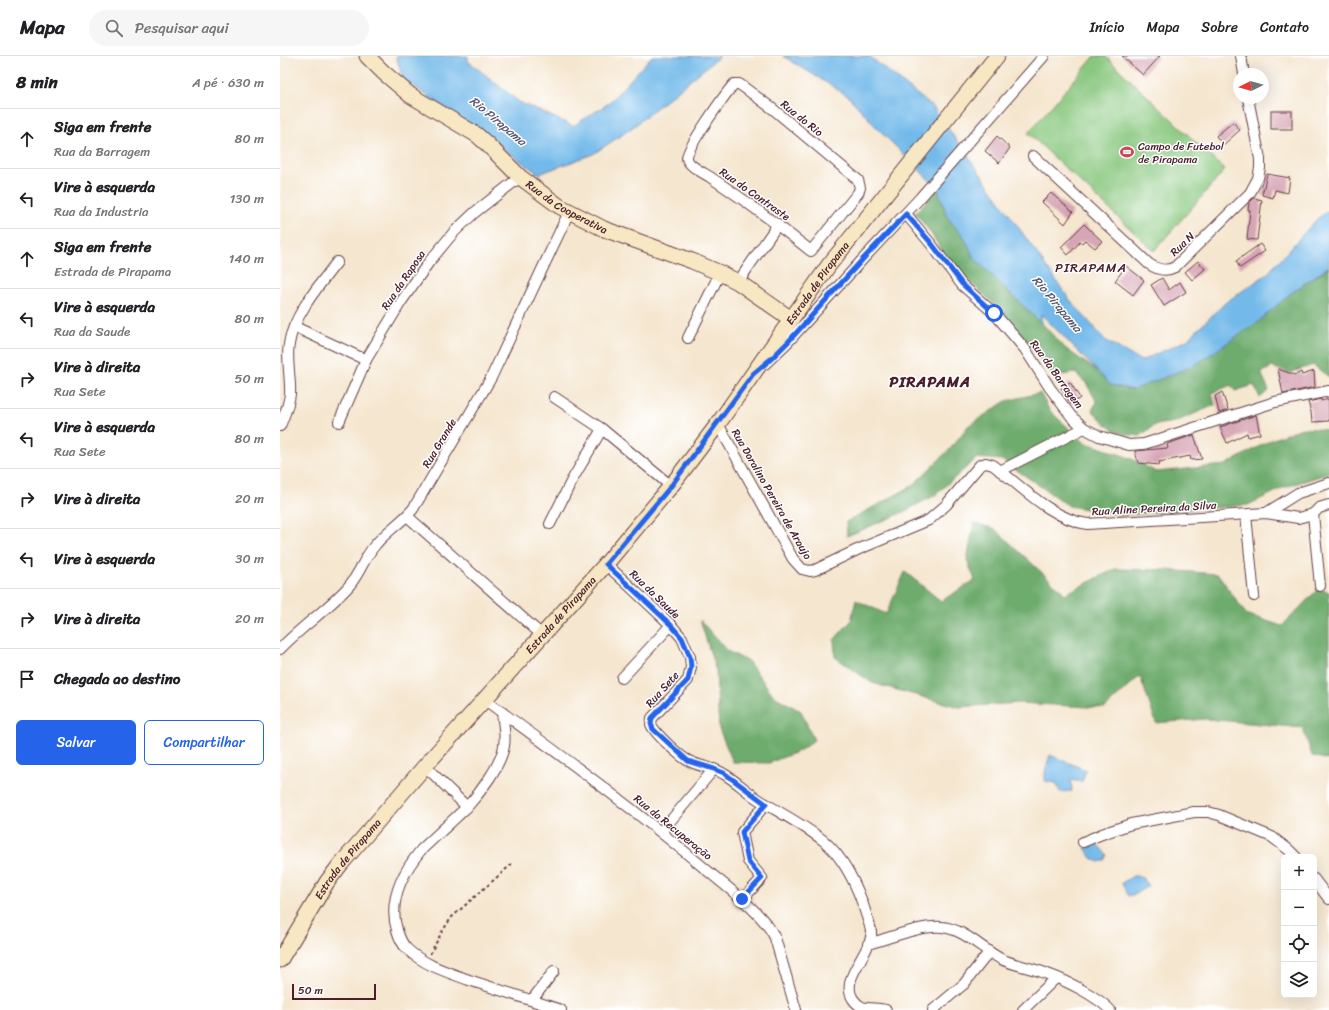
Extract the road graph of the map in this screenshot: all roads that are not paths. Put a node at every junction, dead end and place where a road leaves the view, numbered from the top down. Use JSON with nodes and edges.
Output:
{"nodes":[{"id":1,"x":367,"y":56,"type":"edge"},
{"id":2,"x":997,"y":56,"type":"edge"},
{"id":3,"x":1044,"y":56,"type":"edge"},
{"id":4,"x":1241,"y":56,"type":"edge"},
{"id":5,"x":1243,"y":68,"type":"edge"},
{"id":6,"x":739,"y":84,"type":"joint"},
{"id":7,"x":1249,"y":104,"type":"edge"},
{"id":8,"x":1033,"y":156,"type":"dead end"},
{"id":9,"x":520,"y":177,"type":"junction"},
{"id":10,"x":569,"y":212,"type":"junction"},
{"id":11,"x":906,"y":214,"type":"junction"},
{"id":12,"x":778,"y":224,"type":"junction"},
{"id":13,"x":811,"y":251,"type":"joint"},
{"id":14,"x":337,"y":262,"type":"dead end"},
{"id":15,"x":720,"y":273,"type":"junction"},
{"id":16,"x":738,"y":282,"type":"junction"},
{"id":17,"x":796,"y":323,"type":"junction"},
{"id":18,"x":295,"y":327,"type":"junction"},
{"id":19,"x":688,"y":338,"type":"dead end"},
{"id":20,"x":366,"y":360,"type":"junction"},
{"id":21,"x":1329,"y":391,"type":"edge"},
{"id":22,"x":554,"y":397,"type":"dead end"},
{"id":23,"x":339,"y":422,"type":"dead end"},
{"id":24,"x":718,"y":424,"type":"junction"},
{"id":25,"x":280,"y":426,"type":"edge"},
{"id":26,"x":1084,"y":428,"type":"junction"},
{"id":27,"x":602,"y":429,"type":"junction"},
{"id":28,"x":1000,"y":471,"type":"junction"},
{"id":29,"x":1329,"y":483,"type":"edge"},
{"id":30,"x":671,"y":486,"type":"junction"},
{"id":31,"x":1329,"y":505,"type":"edge"},
{"id":32,"x":1266,"y":513,"type":"junction"},
{"id":33,"x":1312,"y":514,"type":"junction"},
{"id":34,"x":1246,"y":515,"type":"junction"},
{"id":35,"x":407,"y":516,"type":"junction"},
{"id":36,"x":550,"y":524,"type":"dead end"},
{"id":37,"x":606,"y":564,"type":"junction"},
{"id":38,"x":810,"y":571,"type":"joint"},
{"id":39,"x":1320,"y":586,"type":"dead end"},
{"id":40,"x":1254,"y":596,"type":"dead end"},
{"id":41,"x":671,"y":625,"type":"junction"},
{"id":42,"x":542,"y":635,"type":"junction"},
{"id":43,"x":280,"y":649,"type":"edge"},
{"id":44,"x":691,"y":667,"type":"joint"},
{"id":45,"x":622,"y":678,"type":"dead end"},
{"id":46,"x":485,"y":700,"type":"junction"},
{"id":47,"x":502,"y":712,"type":"junction"},
{"id":48,"x":425,"y":766,"type":"junction"},
{"id":49,"x":714,"y":769,"type":"junction"},
{"id":50,"x":766,"y":804,"type":"junction"},
{"id":51,"x":467,"y":807,"type":"junction"},
{"id":52,"x":660,"y":832,"type":"junction"},
{"id":53,"x":1082,"y":842,"type":"dead end"},
{"id":54,"x":1293,"y":854,"type":"edge"},
{"id":55,"x":1317,"y":883,"type":"edge"},
{"id":56,"x":1329,"y":899,"type":"edge"},
{"id":57,"x":742,"y":900,"type":"junction"},
{"id":58,"x":868,"y":944,"type":"junction"},
{"id":59,"x":989,"y":952,"type":"junction"},
{"id":60,"x":280,"y":960,"type":"edge"},
{"id":61,"x":554,"y":971,"type":"dead end"},
{"id":62,"x":1056,"y":978,"type":"junction"},
{"id":63,"x":532,"y":1000,"type":"junction"},
{"id":64,"x":561,"y":1010,"type":"edge"},
{"id":65,"x":796,"y":1010,"type":"edge"},
{"id":66,"x":886,"y":1010,"type":"edge"},
{"id":67,"x":933,"y":1010,"type":"edge"},
{"id":68,"x":1023,"y":1010,"type":"edge"},
{"id":69,"x":1110,"y":1010,"type":"edge"}],
"edges":[{"from":1,"to":9,"type":"street","name":"Rua da Cooperativa"},
{"from":2,"to":17,"type":"street","name":"Estrada de Pirapama"},
{"from":3,"to":11,"type":"street"},
{"from":4,"to":5,"type":"street"},
{"from":6,"to":12,"type":"street","name":"Rua do Contraste"},
{"from":6,"to":13,"type":"street","name":"Rua do Rio"},
{"from":7,"to":8,"type":"street","name":"Rua N"},
{"from":9,"to":10,"type":"street","name":"Rua da Cooperativa"},
{"from":9,"to":20,"type":"street","name":"Rua da Raposa"},
{"from":10,"to":15,"type":"street","name":"Rua da Cooperativa"},
{"from":10,"to":35,"type":"street","name":"Rua Grande"},
{"from":11,"to":17,"type":"street"},
{"from":11,"to":26,"type":"street","name":"Rua da Barragem"},
{"from":12,"to":13,"type":"street","name":"Rua do Contraste"},
{"from":12,"to":16,"type":"street"},
{"from":14,"to":18,"type":"street"},
{"from":15,"to":16,"type":"street","name":"Rua da Cooperativa"},
{"from":15,"to":19,"type":"street"},
{"from":16,"to":17,"type":"street","name":"Rua da Cooperativa"},
{"from":17,"to":24,"type":"street","name":"Estrada de Pirapama"},
{"from":18,"to":20,"type":"street"},
{"from":18,"to":25,"type":"street"},
{"from":20,"to":23,"type":"street","name":"Rua da Raposa"},
{"from":21,"to":26,"type":"street","name":"Rua da Barragem"},
{"from":22,"to":27,"type":"street"},
{"from":24,"to":30,"type":"street","name":"Estrada de Pirapama"},
{"from":24,"to":38,"type":"street","name":"Rua Doralino Pereira de Araujo"},
{"from":26,"to":28,"type":"street"},
{"from":27,"to":30,"type":"street"},
{"from":27,"to":36,"type":"street"},
{"from":28,"to":34,"type":"street","name":"Rua Aline Pereira da Silva"},
{"from":28,"to":38,"type":"street","name":"Rua Aline Pereira da Silva"},
{"from":29,"to":32,"type":"street"},
{"from":30,"to":37,"type":"street","name":"Estrada de Pirapama"},
{"from":31,"to":33,"type":"street"},
{"from":32,"to":33,"type":"street"},
{"from":32,"to":34,"type":"street","name":"Rua Aline Pereira da Silva"},
{"from":33,"to":39,"type":"street"},
{"from":34,"to":40,"type":"street"},
{"from":35,"to":42,"type":"street"},
{"from":35,"to":43,"type":"street","name":"Rua Grande"},
{"from":37,"to":41,"type":"street","name":"Rua da Saude"},
{"from":37,"to":42,"type":"street","name":"Estrada de Pirapama"},
{"from":41,"to":44,"type":"street","name":"Rua da Saude"},
{"from":41,"to":45,"type":"street"},
{"from":42,"to":46,"type":"street","name":"Estrada de Pirapama"},
{"from":44,"to":49,"type":"street","name":"Rua Sete"},
{"from":46,"to":47,"type":"street","name":"Rua da Recuperação"},
{"from":46,"to":48,"type":"street","name":"Estrada de Pirapama"},
{"from":47,"to":51,"type":"street"},
{"from":47,"to":52,"type":"street","name":"Rua da Recuperação"},
{"from":48,"to":51,"type":"street"},
{"from":48,"to":60,"type":"street","name":"Estrada de Pirapama"},
{"from":49,"to":50,"type":"street","name":"Rua Sete"},
{"from":49,"to":52,"type":"street"},
{"from":50,"to":57,"type":"street"},
{"from":50,"to":58,"type":"street","name":"Rua Sete"},
{"from":51,"to":63,"type":"street"},
{"from":52,"to":57,"type":"street","name":"Rua da Recuperação"},
{"from":53,"to":54,"type":"street"},
{"from":55,"to":56,"type":"street"},
{"from":57,"to":65,"type":"street","name":"Rua da Recuperação"},
{"from":58,"to":59,"type":"street"},
{"from":58,"to":66,"type":"street"},
{"from":59,"to":62,"type":"street"},
{"from":59,"to":67,"type":"street"},
{"from":61,"to":63,"type":"street"},
{"from":62,"to":68,"type":"street"},
{"from":62,"to":69,"type":"street"},
{"from":63,"to":64,"type":"street"}]}
